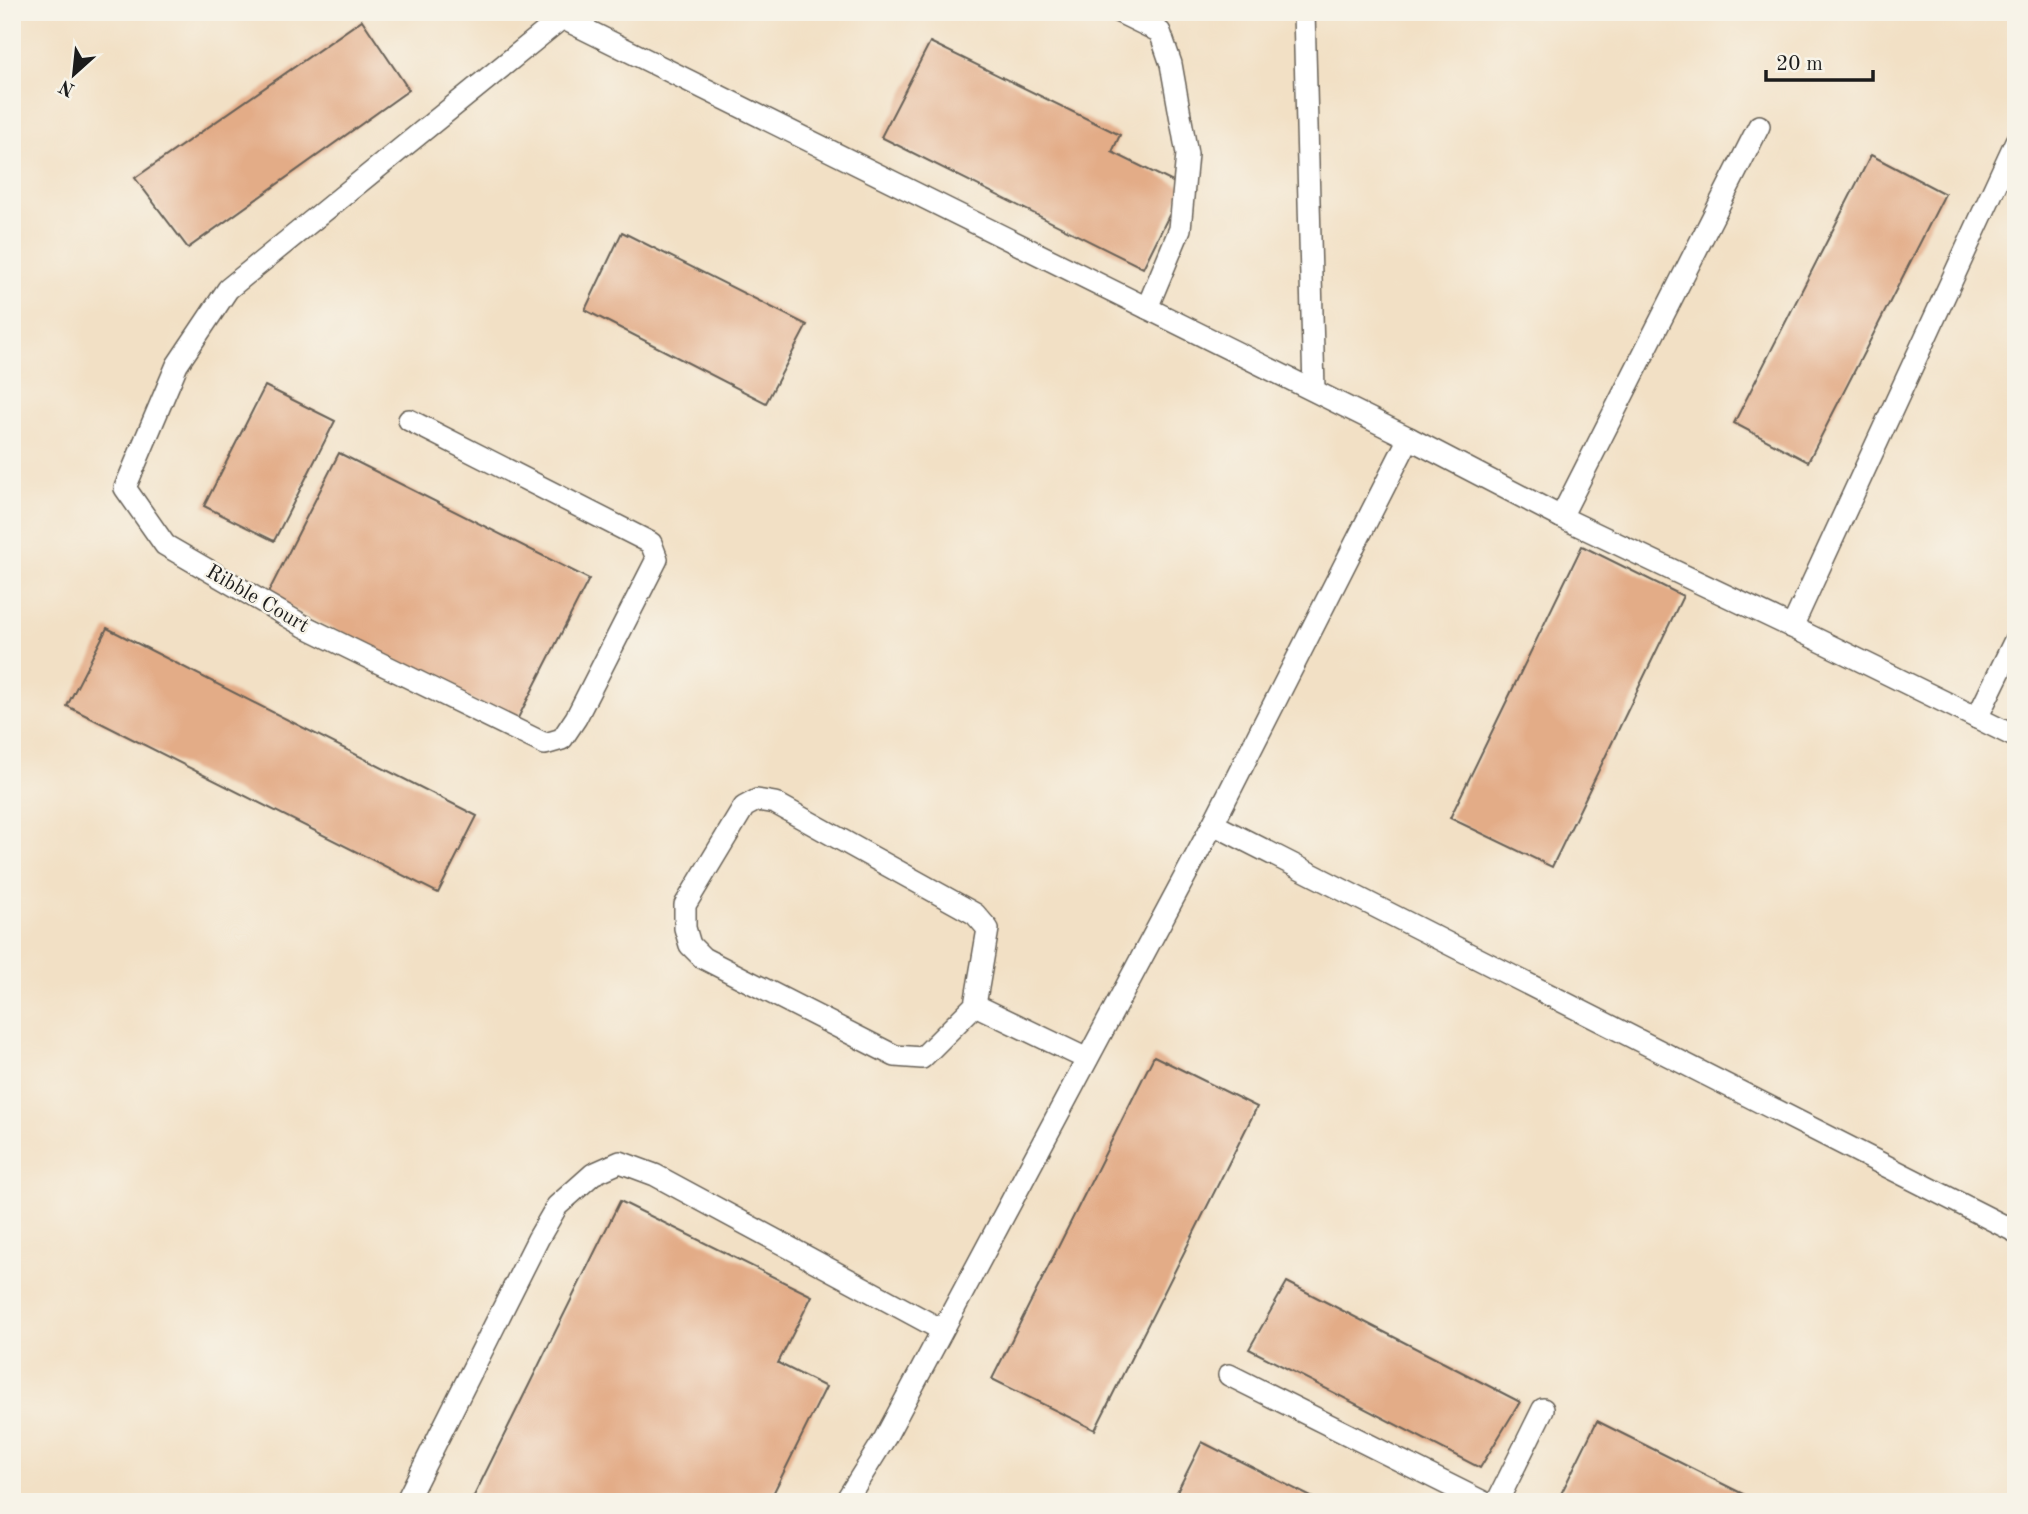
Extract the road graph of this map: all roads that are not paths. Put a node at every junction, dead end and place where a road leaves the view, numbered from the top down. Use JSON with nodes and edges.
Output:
{"nodes":[{"id":1,"x":1119,"y":12,"type":"edge"},
{"id":2,"x":1304,"y":12,"type":"edge"},
{"id":3,"x":556,"y":15,"type":"edge"},
{"id":4,"x":1759,"y":126,"type":"dead end"},
{"id":5,"x":2016,"y":141,"type":"edge"},
{"id":6,"x":1147,"y":308,"type":"junction"},
{"id":7,"x":1314,"y":390,"type":"junction"},
{"id":8,"x":410,"y":420,"type":"dead end"},
{"id":9,"x":1409,"y":438,"type":"junction"},
{"id":10,"x":1561,"y":517,"type":"junction"},
{"id":11,"x":1792,"y":627,"type":"junction"},
{"id":12,"x":2016,"y":638,"type":"edge"},
{"id":13,"x":1977,"y":718,"type":"junction"},
{"id":14,"x":2016,"y":737,"type":"edge"},
{"id":15,"x":1213,"y":824,"type":"junction"},
{"id":16,"x":975,"y":1005,"type":"junction"},
{"id":17,"x":1087,"y":1059,"type":"junction"},
{"id":18,"x":2016,"y":1233,"type":"edge"},
{"id":19,"x":942,"y":1330,"type":"junction"},
{"id":20,"x":1229,"y":1375,"type":"dead end"},
{"id":21,"x":1543,"y":1409,"type":"dead end"},
{"id":22,"x":406,"y":1502,"type":"edge"},
{"id":23,"x":845,"y":1502,"type":"edge"},
{"id":24,"x":1483,"y":1502,"type":"edge"},
{"id":25,"x":1497,"y":1502,"type":"edge"}],
"edges":[{"from":1,"to":6,"type":"lane"},
{"from":2,"to":7,"type":"lane"},
{"from":3,"to":6,"type":"lane"},
{"from":3,"to":8,"type":"lane","name":"Ribble Court"},
{"from":4,"to":10,"type":"lane"},
{"from":5,"to":11,"type":"lane"},
{"from":6,"to":7,"type":"lane"},
{"from":7,"to":9,"type":"lane"},
{"from":9,"to":10,"type":"lane"},
{"from":9,"to":15,"type":"lane"},
{"from":10,"to":11,"type":"lane"},
{"from":11,"to":13,"type":"lane"},
{"from":12,"to":13,"type":"lane"},
{"from":13,"to":14,"type":"lane"},
{"from":15,"to":17,"type":"lane"},
{"from":15,"to":18,"type":"lane"},
{"from":16,"to":16,"type":"lane"},
{"from":16,"to":17,"type":"lane"},
{"from":17,"to":19,"type":"lane"},
{"from":19,"to":22,"type":"lane"},
{"from":19,"to":23,"type":"lane"},
{"from":20,"to":24,"type":"lane"},
{"from":21,"to":25,"type":"lane"}]}
